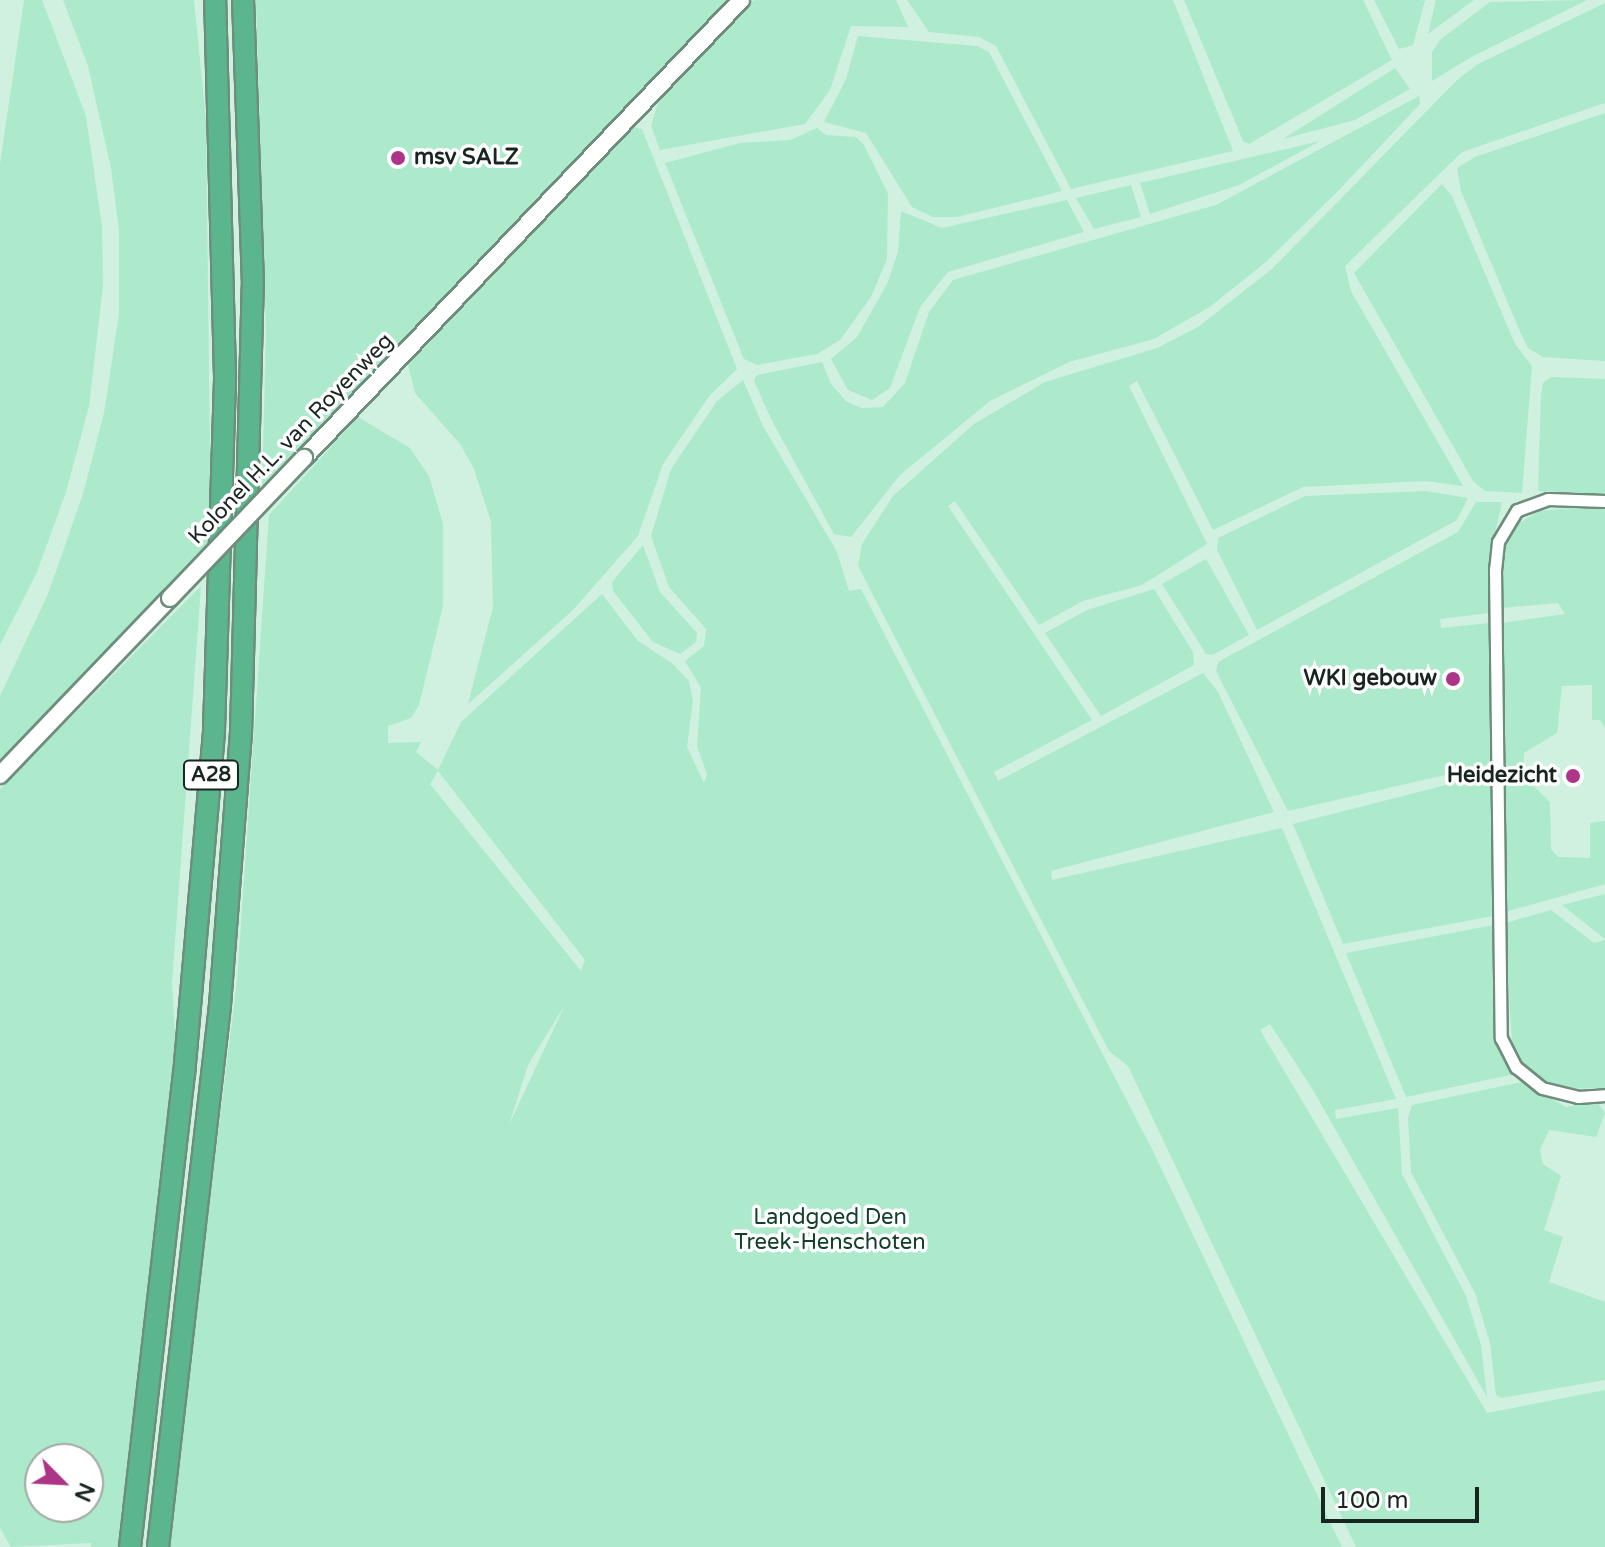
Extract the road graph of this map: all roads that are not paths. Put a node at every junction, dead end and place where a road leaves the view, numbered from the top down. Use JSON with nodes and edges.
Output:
{"nodes":[{"id":1,"x":215,"y":0,"type":"edge"},
{"id":2,"x":243,"y":0,"type":"edge"},
{"id":3,"x":741,"y":0,"type":"edge"},
{"id":4,"x":1605,"y":501,"type":"edge"},
{"id":5,"x":0,"y":775,"type":"edge"},
{"id":6,"x":1605,"y":1095,"type":"edge"},
{"id":7,"x":130,"y":1547,"type":"edge"},
{"id":8,"x":158,"y":1547,"type":"edge"}],
"edges":[{"from":1,"to":7,"type":"highway","number":"A28"},
{"from":2,"to":8,"type":"highway","number":"A28"},
{"from":3,"to":5,"type":"street","name":"Kolonel H.L. van Royenweg","bridge":true},
{"from":4,"to":6,"type":"street"}]}
